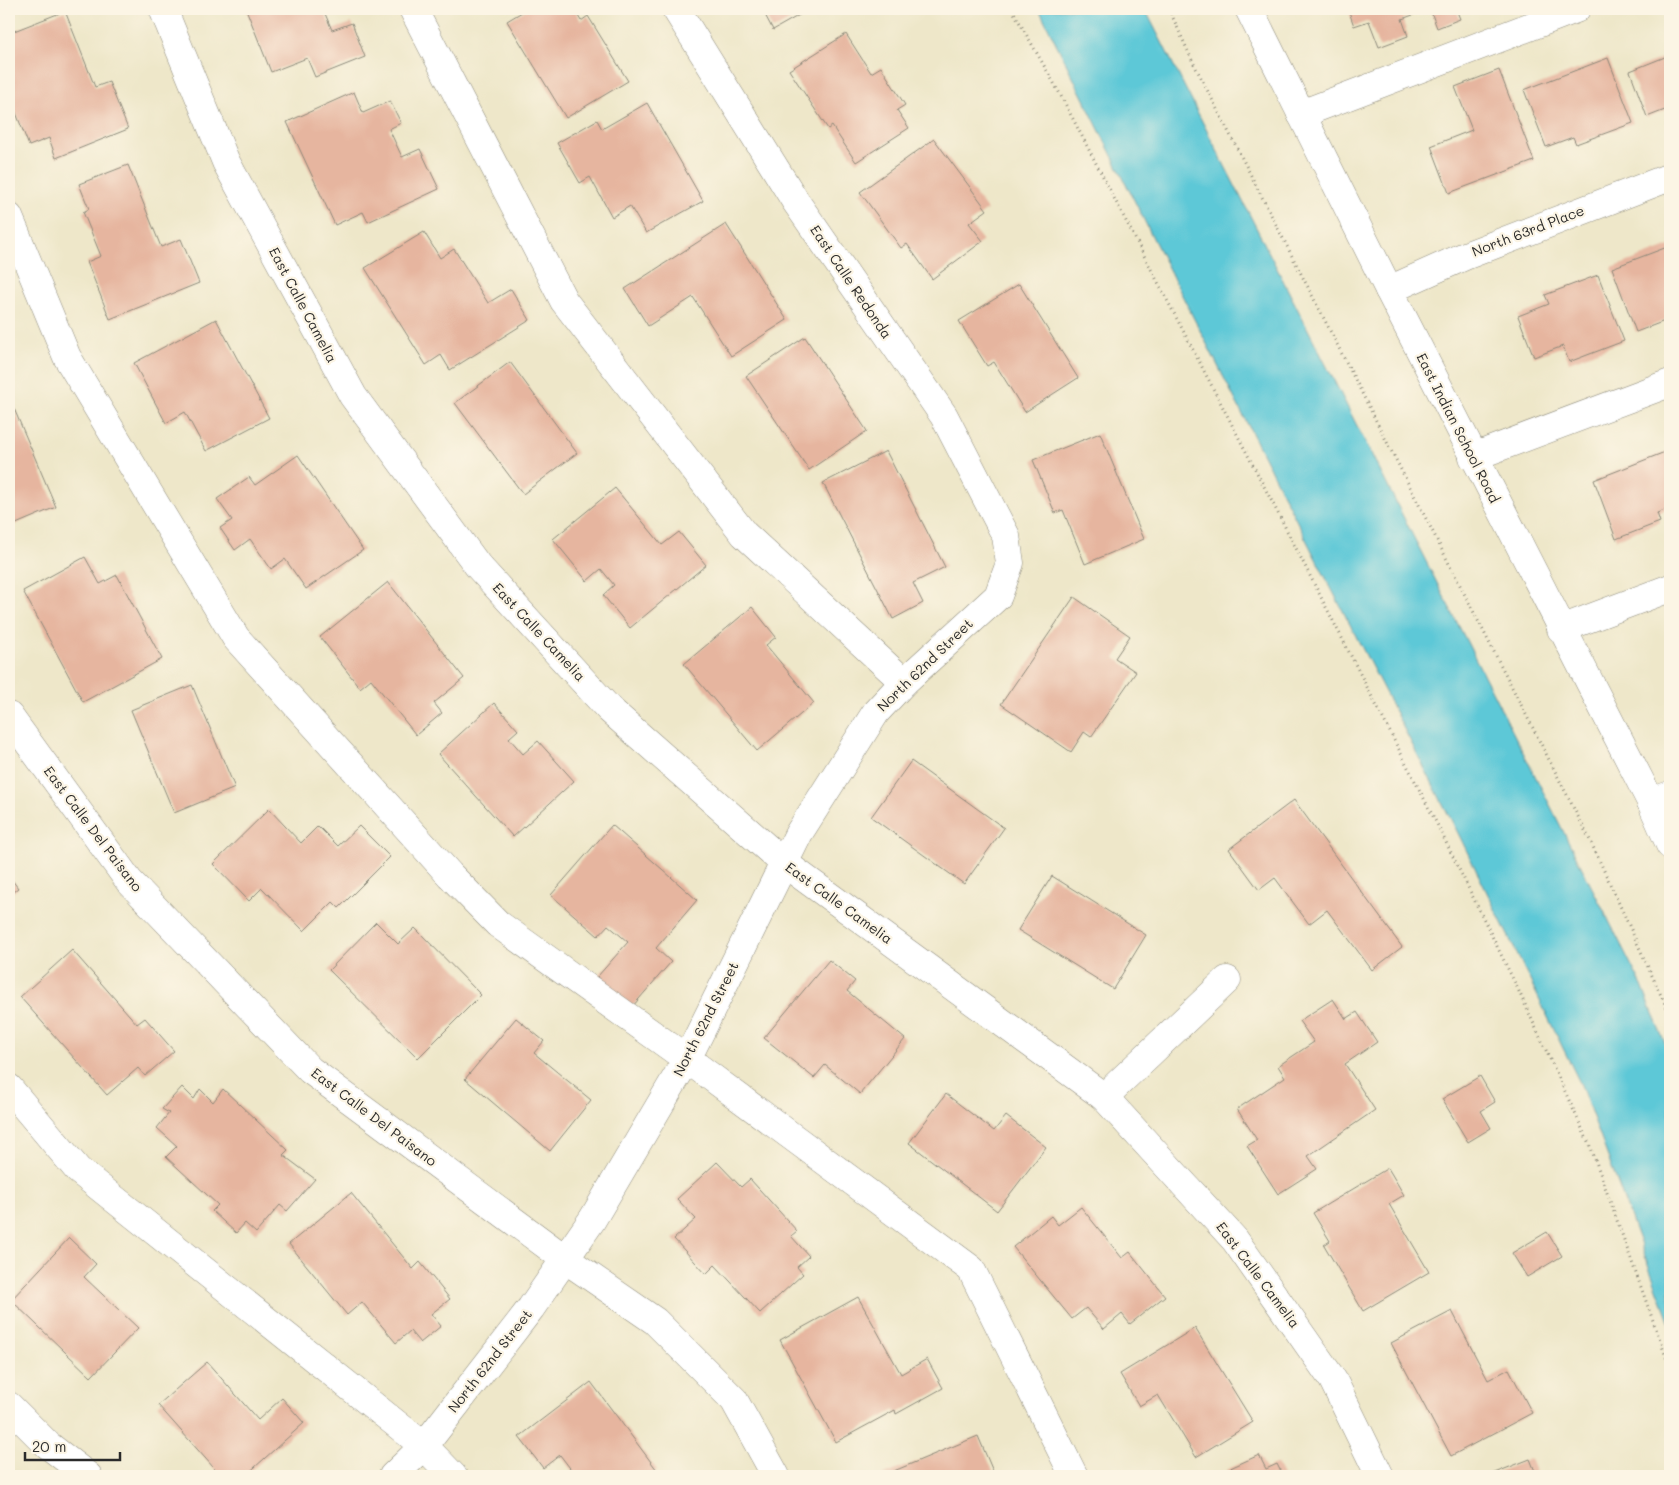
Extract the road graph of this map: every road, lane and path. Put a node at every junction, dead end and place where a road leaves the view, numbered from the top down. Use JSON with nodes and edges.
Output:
{"nodes":[{"id":1,"x":163,"y":9,"type":"edge"},
{"id":2,"x":413,"y":9,"type":"edge"},
{"id":3,"x":676,"y":9,"type":"edge"},
{"id":4,"x":1012,"y":9,"type":"edge"},
{"id":5,"x":1169,"y":9,"type":"edge"},
{"id":6,"x":1249,"y":9,"type":"edge"},
{"id":7,"x":1576,"y":9,"type":"edge"},
{"id":8,"x":1301,"y":114,"type":"junction"},
{"id":9,"x":1670,"y":177,"type":"edge"},
{"id":10,"x":9,"y":217,"type":"edge"},
{"id":11,"x":1388,"y":290,"type":"junction"},
{"id":12,"x":1670,"y":383,"type":"edge"},
{"id":13,"x":1474,"y":458,"type":"junction"},
{"id":14,"x":1010,"y":563,"type":"joint"},
{"id":15,"x":1670,"y":588,"type":"edge"},
{"id":16,"x":1561,"y":629,"type":"junction"},
{"id":17,"x":904,"y":682,"type":"junction"},
{"id":18,"x":9,"y":716,"type":"edge"},
{"id":19,"x":1660,"y":799,"type":"edge"},
{"id":20,"x":1670,"y":845,"type":"edge"},
{"id":21,"x":784,"y":863,"type":"junction"},
{"id":22,"x":1227,"y":980,"type":"dead end"},
{"id":23,"x":1670,"y":1016,"type":"edge"},
{"id":24,"x":687,"y":1059,"type":"junction"},
{"id":25,"x":9,"y":1088,"type":"edge"},
{"id":26,"x":1104,"y":1097,"type":"junction"},
{"id":27,"x":565,"y":1258,"type":"junction"},
{"id":28,"x":1670,"y":1368,"type":"edge"},
{"id":29,"x":9,"y":1406,"type":"edge"},
{"id":30,"x":424,"y":1446,"type":"junction"},
{"id":31,"x":88,"y":1476,"type":"edge"},
{"id":32,"x":393,"y":1476,"type":"edge"},
{"id":33,"x":453,"y":1476,"type":"edge"},
{"id":34,"x":776,"y":1476,"type":"edge"},
{"id":35,"x":1074,"y":1476,"type":"edge"},
{"id":36,"x":1380,"y":1476,"type":"edge"}],
"edges":[{"from":1,"to":21,"type":"street","name":"East Calle Camelia"},
{"from":2,"to":17,"type":"street"},
{"from":3,"to":14,"type":"street","name":"East Calle Redonda"},
{"from":4,"to":28,"type":"path"},
{"from":5,"to":23,"type":"path"},
{"from":6,"to":8,"type":"street","name":"East Indian School Road"},
{"from":7,"to":8,"type":"street"},
{"from":8,"to":11,"type":"street","name":"East Indian School Road"},
{"from":9,"to":11,"type":"street","name":"North 63rd Place"},
{"from":10,"to":24,"type":"street"},
{"from":11,"to":13,"type":"street","name":"East Indian School Road"},
{"from":12,"to":13,"type":"street"},
{"from":13,"to":16,"type":"street","name":"East Indian School Road"},
{"from":14,"to":17,"type":"street","name":"North 62nd Street"},
{"from":15,"to":16,"type":"street"},
{"from":16,"to":19,"type":"street","name":"East Indian School Road"},
{"from":17,"to":21,"type":"street","name":"North 62nd Street"},
{"from":18,"to":27,"type":"street","name":"East Calle Del Paisano"},
{"from":19,"to":20,"type":"street","name":"East Indian School Road"},
{"from":21,"to":24,"type":"street","name":"North 62nd Street"},
{"from":21,"to":26,"type":"street","name":"East Calle Camelia"},
{"from":22,"to":26,"type":"street"},
{"from":24,"to":27,"type":"street","name":"North 62nd Street"},
{"from":24,"to":35,"type":"street"},
{"from":25,"to":30,"type":"street"},
{"from":26,"to":36,"type":"street","name":"East Calle Camelia"},
{"from":27,"to":30,"type":"street","name":"North 62nd Street"},
{"from":27,"to":34,"type":"street","name":"East Calle Del Paisano"},
{"from":29,"to":31,"type":"street"},
{"from":30,"to":32,"type":"street","name":"North 62nd Street"},
{"from":30,"to":33,"type":"street"}]}
